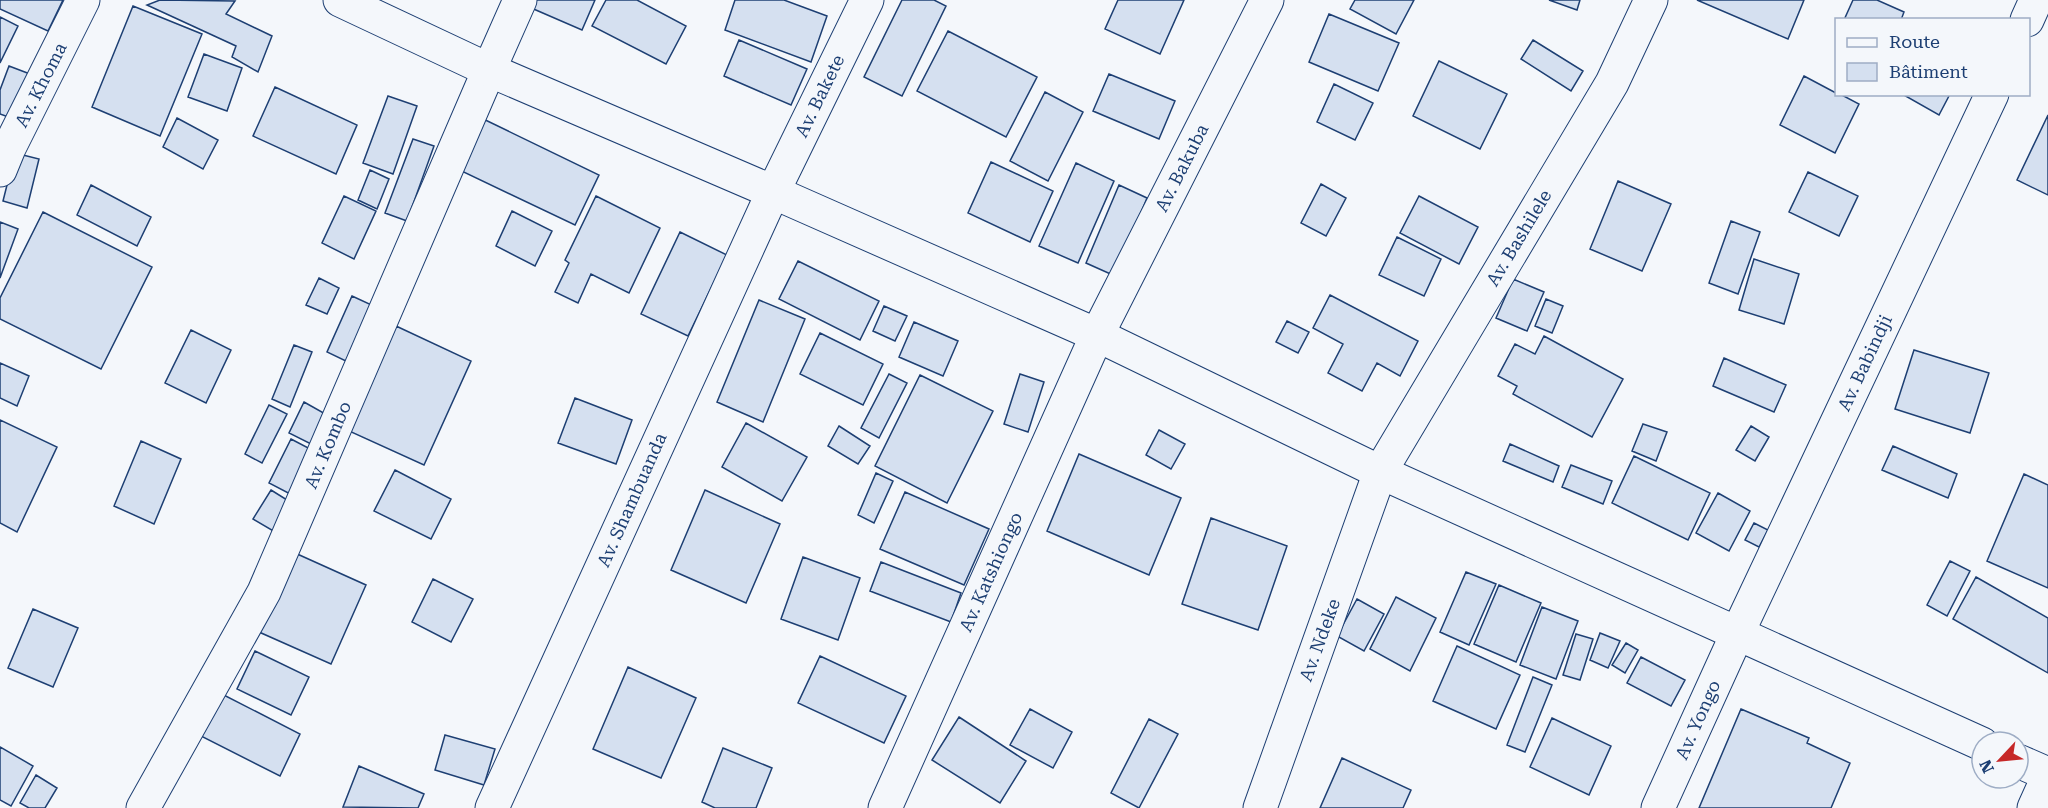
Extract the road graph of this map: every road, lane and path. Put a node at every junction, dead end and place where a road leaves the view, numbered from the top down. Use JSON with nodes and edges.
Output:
{"nodes":[{"id":1,"x":83,"y":0,"type":"edge"},
{"id":2,"x":340,"y":0,"type":"edge"},
{"id":3,"x":520,"y":0,"type":"edge"},
{"id":4,"x":867,"y":0,"type":"edge"},
{"id":5,"x":1266,"y":0,"type":"edge"},
{"id":6,"x":1652,"y":0,"type":"edge"},
{"id":7,"x":2036,"y":0,"type":"edge"},
{"id":8,"x":2028,"y":18,"type":"edge"},
{"id":9,"x":489,"y":70,"type":"junction"},
{"id":10,"x":1991,"y":96,"type":"edge"},
{"id":11,"x":0,"y":170,"type":"edge"},
{"id":12,"x":772,"y":192,"type":"junction"},
{"id":13,"x":1097,"y":336,"type":"junction"},
{"id":14,"x":1380,"y":472,"type":"junction"},
{"id":15,"x":1738,"y":632,"type":"junction"},
{"id":16,"x":1970,"y":738,"type":"edge"},
{"id":17,"x":2030,"y":766,"type":"edge"},
{"id":18,"x":2048,"y":776,"type":"edge"},
{"id":19,"x":143,"y":808,"type":"edge"},
{"id":20,"x":492,"y":808,"type":"edge"},
{"id":21,"x":885,"y":808,"type":"edge"},
{"id":22,"x":1260,"y":808,"type":"edge"},
{"id":23,"x":1658,"y":808,"type":"edge"},
{"id":24,"x":2034,"y":808,"type":"edge"}],
"edges":[{"from":1,"to":11,"type":"main road","name":"Av. Khoma"},
{"from":2,"to":9,"type":"main road"},
{"from":3,"to":9,"type":"main road","name":"Av. Kombo"},
{"from":4,"to":12,"type":"main road","name":"Av. Bakete"},
{"from":5,"to":13,"type":"main road","name":"Av. Bakuba"},
{"from":6,"to":14,"type":"main road","name":"Av. Bashilele"},
{"from":7,"to":8,"type":"main road"},
{"from":9,"to":12,"type":"main road"},
{"from":9,"to":19,"type":"main road","name":"Av. Kombo"},
{"from":10,"to":15,"type":"main road","name":"Av. Babindji"},
{"from":12,"to":13,"type":"main road"},
{"from":12,"to":20,"type":"main road","name":"Av. Shambuanda"},
{"from":13,"to":14,"type":"main road"},
{"from":13,"to":21,"type":"main road","name":"Av. Katshiongo"},
{"from":14,"to":15,"type":"main road"},
{"from":14,"to":22,"type":"main road","name":"Av. Ndeke"},
{"from":15,"to":16,"type":"main road"},
{"from":15,"to":23,"type":"main road","name":"Av. Yongo"},
{"from":17,"to":18,"type":"main road"},
{"from":18,"to":24,"type":"main road"}]}
